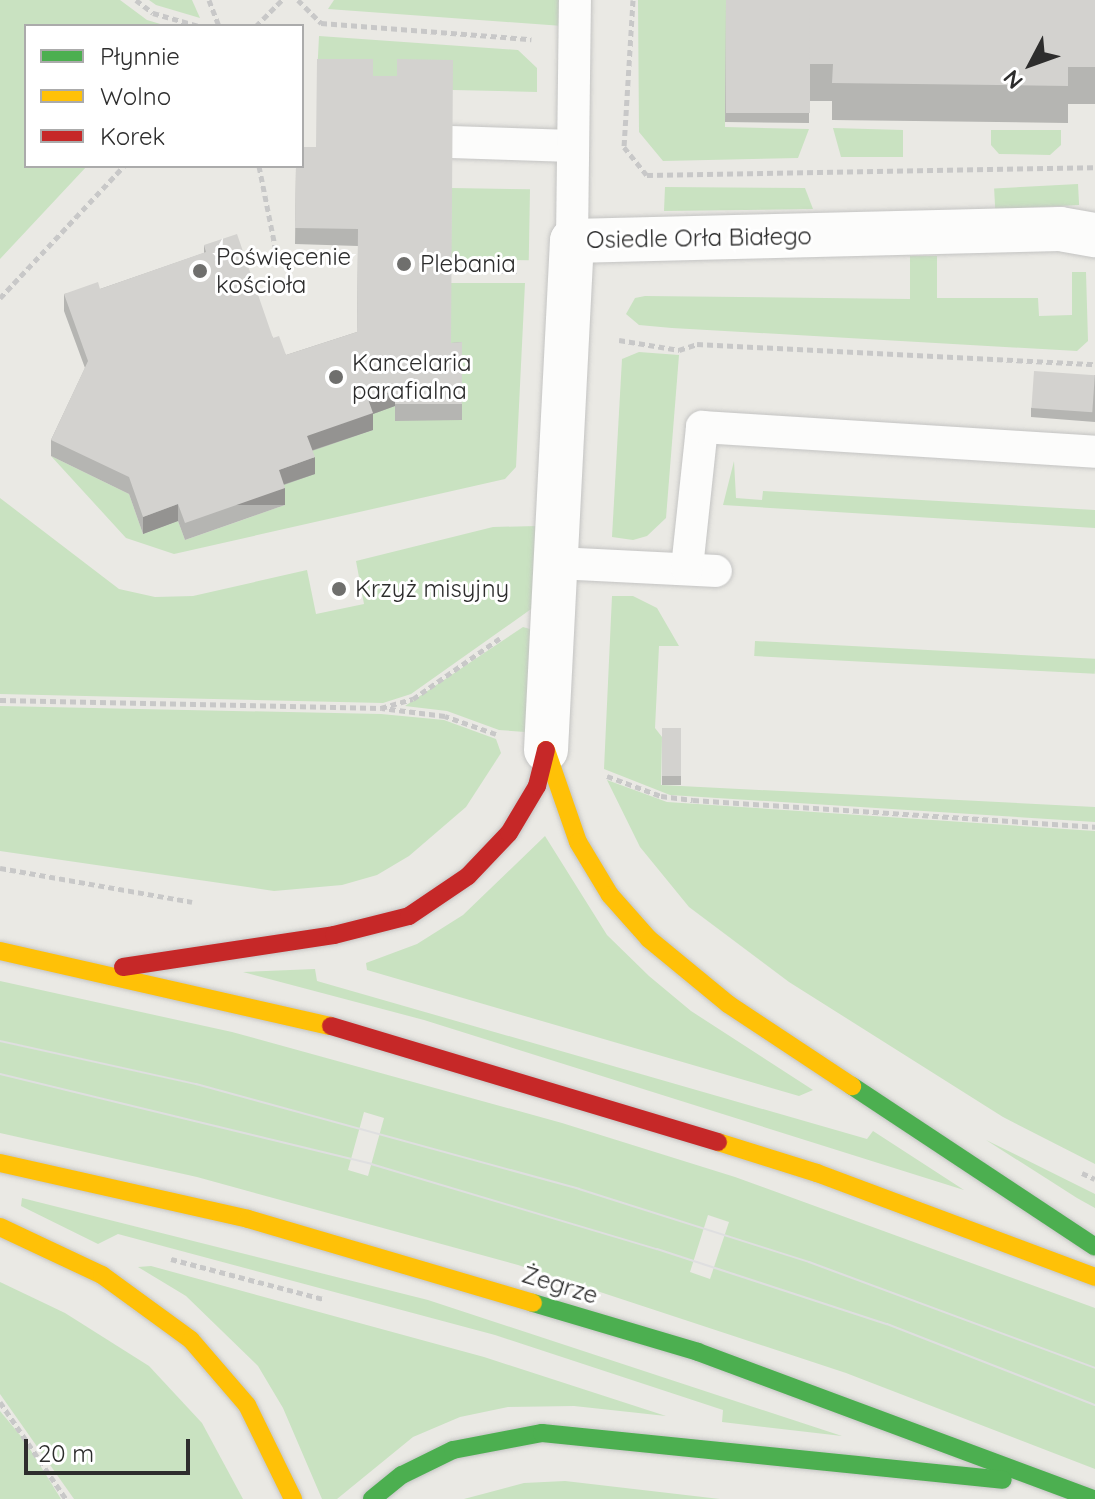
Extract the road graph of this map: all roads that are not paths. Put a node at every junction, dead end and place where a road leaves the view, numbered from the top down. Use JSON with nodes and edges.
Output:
{"nodes":[{"id":1,"x":575,"y":0,"type":"edge"},
{"id":2,"x":452,"y":142,"type":"edge"},
{"id":3,"x":571,"y":146,"type":"junction"},
{"id":4,"x":1095,"y":235,"type":"edge"},
{"id":5,"x":572,"y":241,"type":"junction"},
{"id":6,"x":1095,"y":452,"type":"edge"},
{"id":7,"x":558,"y":563,"type":"junction"},
{"id":8,"x":546,"y":750,"type":"junction"},
{"id":9,"x":0,"y":951,"type":"edge"},
{"id":10,"x":96,"y":971,"type":"junction"},
{"id":11,"x":0,"y":1163,"type":"edge"},
{"id":12,"x":0,"y":1227,"type":"edge"},
{"id":13,"x":1095,"y":1247,"type":"edge"},
{"id":14,"x":1095,"y":1277,"type":"edge"},
{"id":15,"x":1065,"y":1488,"type":"junction"},
{"id":16,"x":293,"y":1499,"type":"edge"},
{"id":17,"x":372,"y":1499,"type":"edge"},
{"id":18,"x":1093,"y":1499,"type":"edge"}],
"edges":[{"from":1,"to":3,"type":"lane"},
{"from":2,"to":3,"type":"lane"},
{"from":3,"to":5,"type":"lane"},
{"from":4,"to":5,"type":"street","name":"Osiedle Orła Białego"},
{"from":5,"to":7,"type":"street","name":"Osiedle Orła Białego"},
{"from":6,"to":7,"type":"lane"},
{"from":7,"to":8,"type":"street","name":"Osiedle Orła Białego"},
{"from":8,"to":10,"type":"street"},
{"from":8,"to":13,"type":"street"},
{"from":9,"to":10,"type":"street"},
{"from":10,"to":14,"type":"street"},
{"from":11,"to":15,"type":"street","name":"Żegrze"},
{"from":12,"to":16,"type":"street"},
{"from":15,"to":17,"type":"street"},
{"from":15,"to":18,"type":"street","name":"Żegrze"}]}
